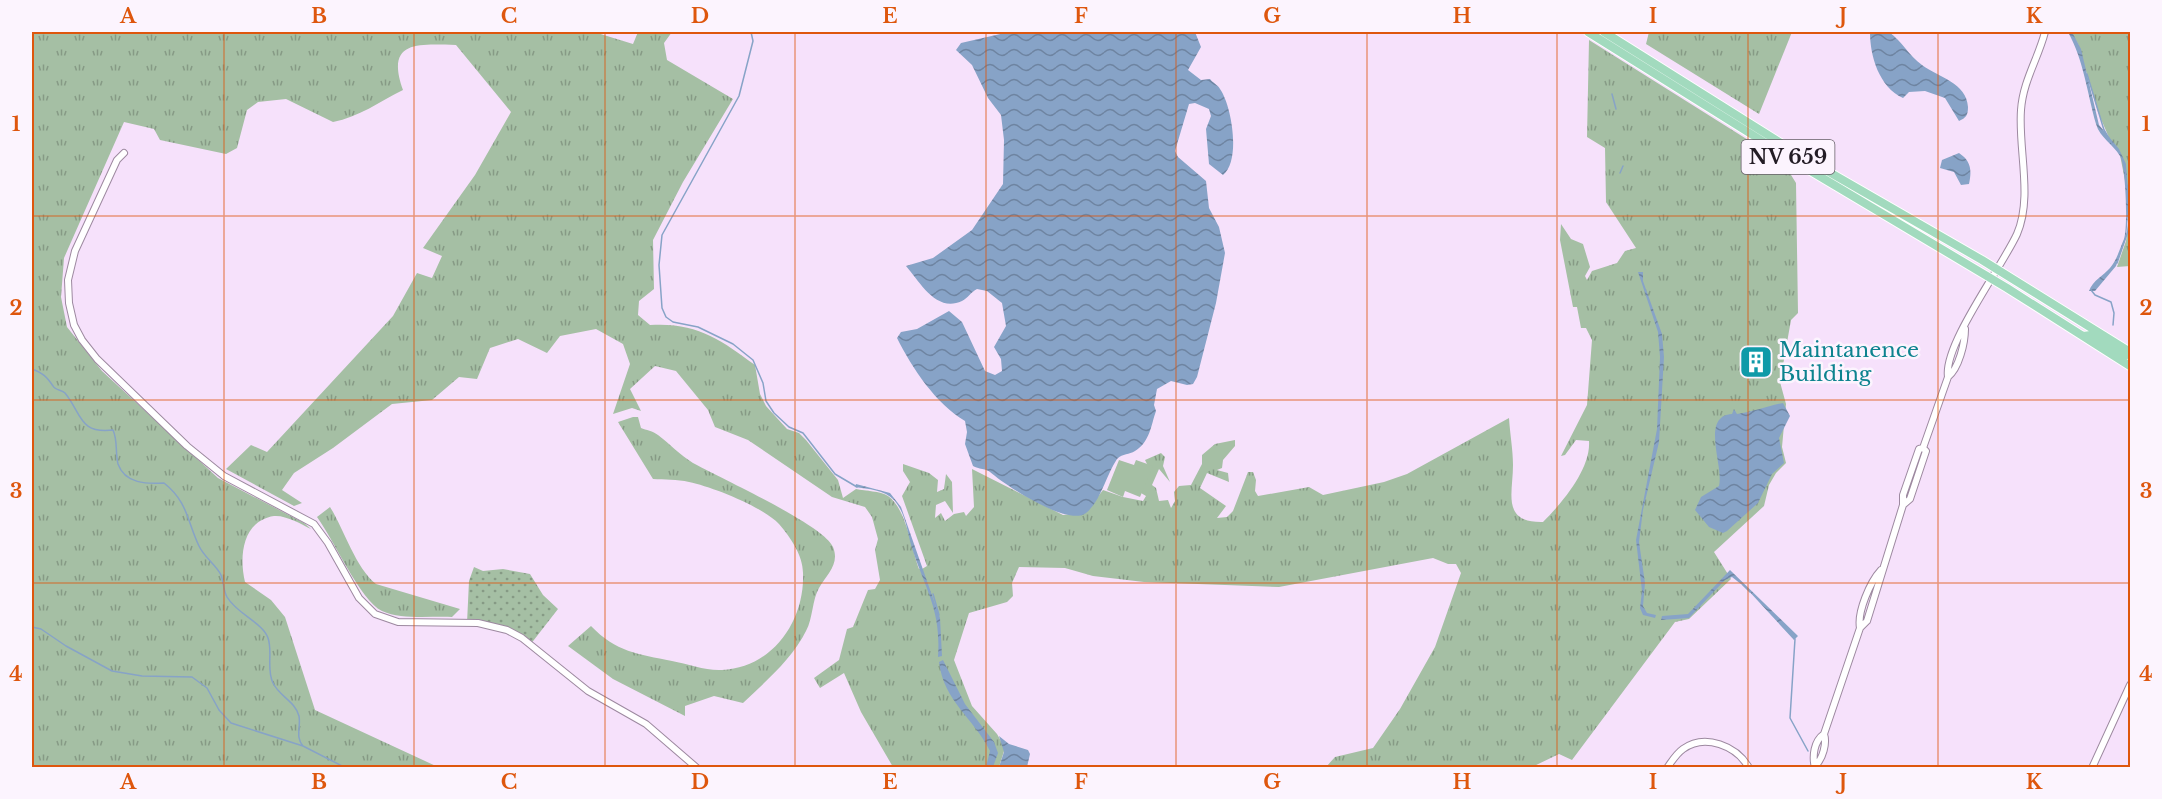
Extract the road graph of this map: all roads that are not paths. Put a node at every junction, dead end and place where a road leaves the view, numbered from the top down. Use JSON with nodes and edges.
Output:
{"nodes":[{"id":1,"x":1588,"y":32,"type":"edge"},
{"id":2,"x":1604,"y":32,"type":"edge"},
{"id":3,"x":2045,"y":32,"type":"edge"},
{"id":4,"x":124,"y":153,"type":"dead end"},
{"id":5,"x":1997,"y":270,"type":"junction"},
{"id":6,"x":1991,"y":279,"type":"junction"},
{"id":7,"x":2083,"y":336,"type":"junction"},
{"id":8,"x":2130,"y":354,"type":"edge"},
{"id":9,"x":2130,"y":366,"type":"edge"},
{"id":10,"x":2130,"y":685,"type":"edge"},
{"id":11,"x":1815,"y":767,"type":"edge"},
{"id":12,"x":697,"y":768,"type":"edge"},
{"id":13,"x":1667,"y":768,"type":"edge"},
{"id":14,"x":1749,"y":768,"type":"edge"},
{"id":15,"x":2092,"y":768,"type":"edge"}],
"edges":[{"from":1,"to":6,"type":"main road","number":"NV 659"},
{"from":2,"to":5,"type":"main road","number":"NV 659"},
{"from":3,"to":5,"type":"street"},
{"from":4,"to":12,"type":"street"},
{"from":5,"to":6,"type":"street"},
{"from":5,"to":8,"type":"main road","number":"NV 659"},
{"from":6,"to":7,"type":"main road","number":"NV 659"},
{"from":6,"to":11,"type":"street"},
{"from":7,"to":8,"type":"main road"},
{"from":7,"to":9,"type":"main road","number":"NV 659"},
{"from":10,"to":15,"type":"street"},
{"from":13,"to":14,"type":"street"}]}
